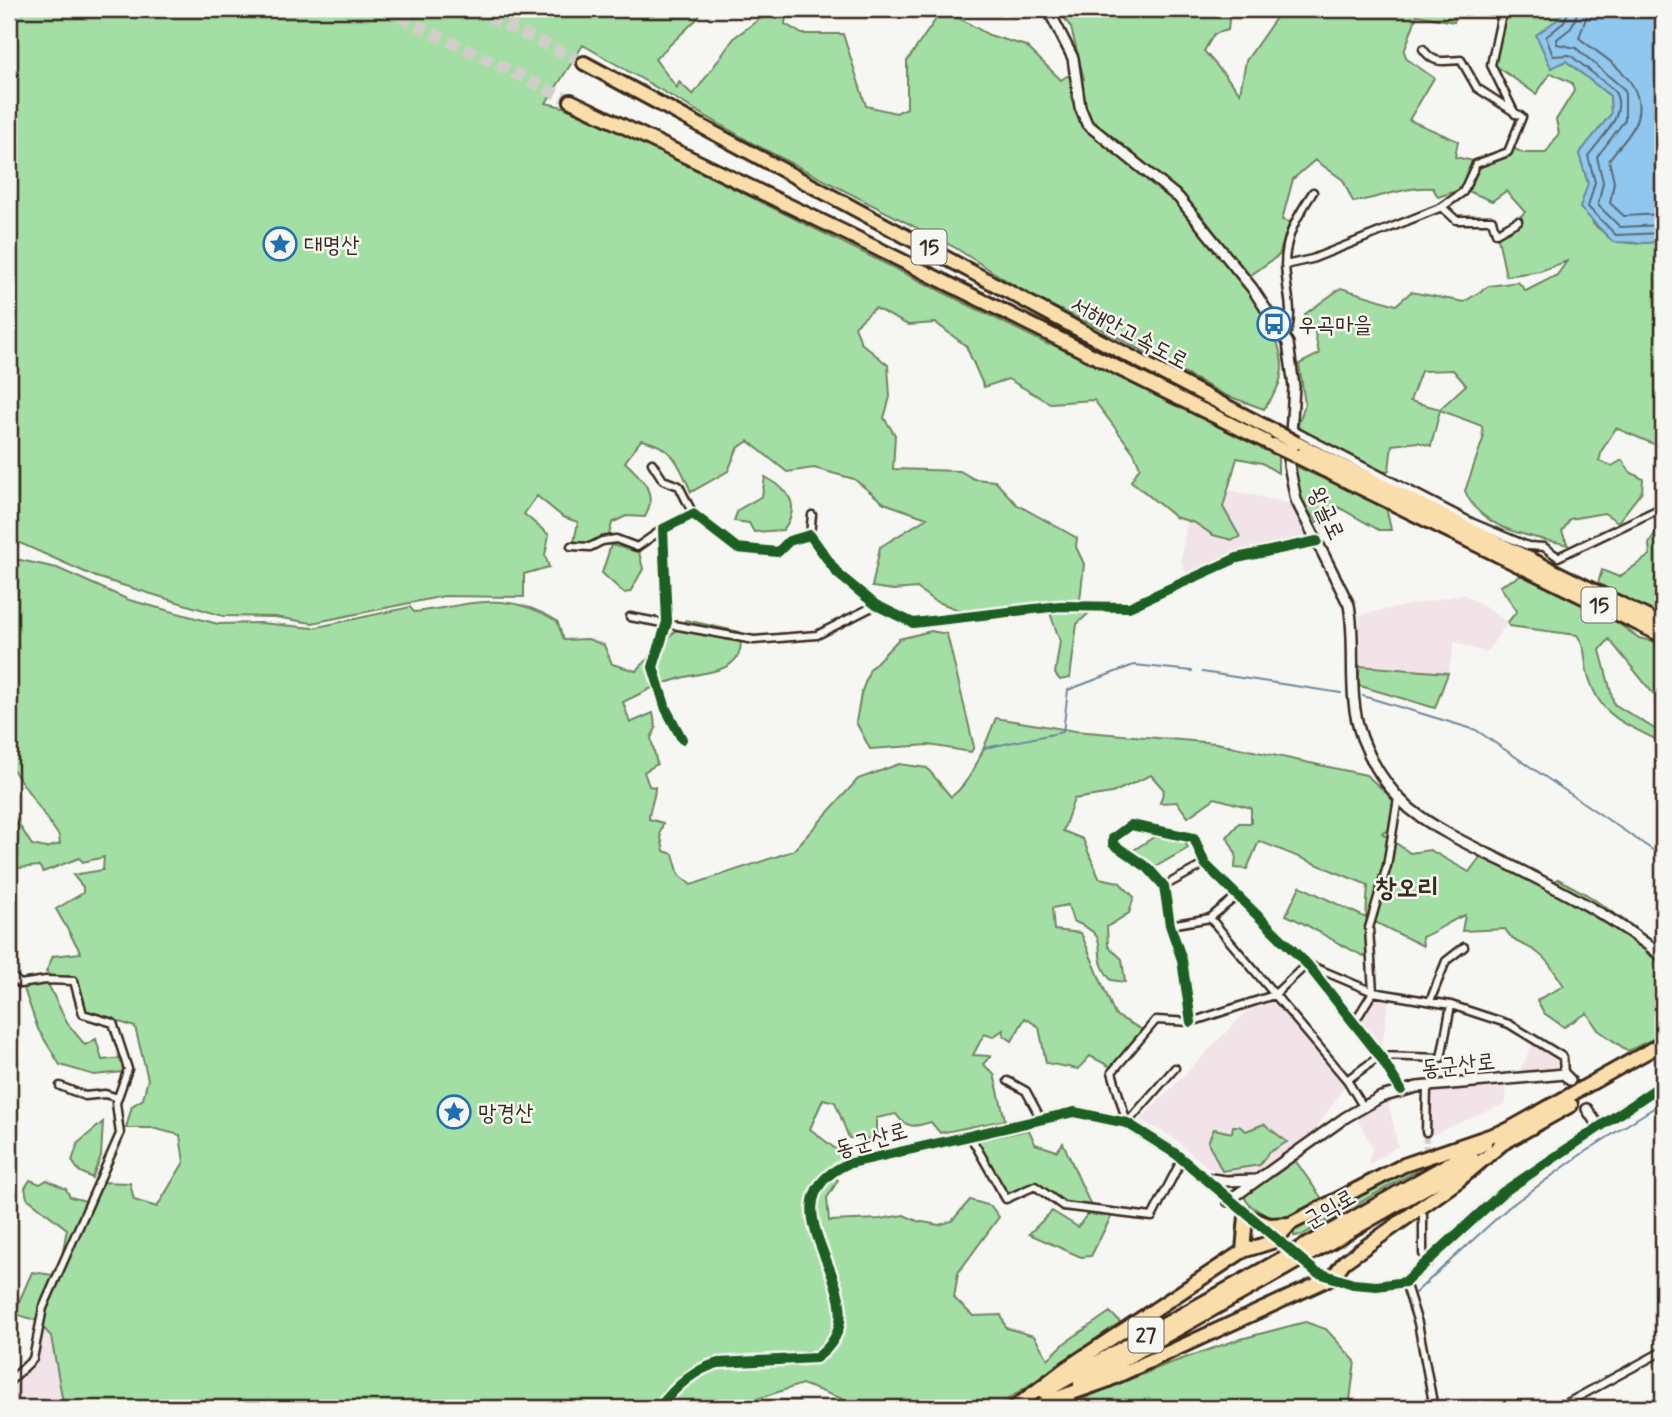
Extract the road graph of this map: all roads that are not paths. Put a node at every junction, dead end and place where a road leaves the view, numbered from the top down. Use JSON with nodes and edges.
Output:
{"nodes":[{"id":1,"x":1048,"y":9,"type":"edge"},
{"id":2,"x":1503,"y":9,"type":"edge"},
{"id":3,"x":1423,"y":49,"type":"dead end"},
{"id":4,"x":584,"y":63,"type":"tunnel mouth"},
{"id":5,"x":571,"y":101,"type":"tunnel mouth"},
{"id":6,"x":1515,"y":114,"type":"junction"},
{"id":7,"x":1313,"y":192,"type":"dead end"},
{"id":8,"x":1442,"y":207,"type":"junction"},
{"id":9,"x":1518,"y":221,"type":"dead end"},
{"id":10,"x":1285,"y":265,"type":"junction"},
{"id":11,"x":1285,"y":338,"type":"junction"},
{"id":12,"x":1290,"y":429,"type":"junction"},
{"id":13,"x":1273,"y":438,"type":"junction"},
{"id":14,"x":1296,"y":450,"type":"junction"},
{"id":15,"x":652,"y":463,"type":"dead end"},
{"id":16,"x":1663,"y":507,"type":"edge"},
{"id":17,"x":694,"y":514,"type":"junction"},
{"id":18,"x":812,"y":515,"type":"dead end"},
{"id":19,"x":663,"y":529,"type":"junction"},
{"id":20,"x":810,"y":534,"type":"junction"},
{"id":21,"x":1317,"y":541,"type":"junction"},
{"id":22,"x":571,"y":546,"type":"dead end"},
{"id":23,"x":876,"y":605,"type":"junction"},
{"id":24,"x":630,"y":617,"type":"dead end"},
{"id":25,"x":667,"y":622,"type":"junction"},
{"id":26,"x":1663,"y":625,"type":"edge"},
{"id":27,"x":1663,"y":636,"type":"edge"},
{"id":28,"x":682,"y":739,"type":"dead end"},
{"id":29,"x":1398,"y":798,"type":"junction"},
{"id":30,"x":1205,"y":864,"type":"junction"},
{"id":31,"x":1164,"y":886,"type":"junction"},
{"id":32,"x":1238,"y":895,"type":"junction"},
{"id":33,"x":1210,"y":918,"type":"junction"},
{"id":34,"x":1170,"y":925,"type":"junction"},
{"id":35,"x":1464,"y":947,"type":"dead end"},
{"id":36,"x":1663,"y":957,"type":"edge"},
{"id":37,"x":1307,"y":964,"type":"junction"},
{"id":38,"x":9,"y":974,"type":"edge"},
{"id":39,"x":1373,"y":992,"type":"junction"},
{"id":40,"x":1274,"y":995,"type":"junction"},
{"id":41,"x":1430,"y":1001,"type":"junction"},
{"id":42,"x":1451,"y":1005,"type":"junction"},
{"id":43,"x":1191,"y":1022,"type":"junction"},
{"id":44,"x":1354,"y":1023,"type":"junction"},
{"id":45,"x":1663,"y":1043,"type":"edge"},
{"id":46,"x":1663,"y":1053,"type":"edge"},
{"id":47,"x":1380,"y":1056,"type":"junction"},
{"id":48,"x":1175,"y":1068,"type":"dead end"},
{"id":49,"x":1567,"y":1077,"type":"joint"},
{"id":50,"x":1347,"y":1080,"type":"junction"},
{"id":51,"x":1008,"y":1081,"type":"dead end"},
{"id":52,"x":1663,"y":1084,"type":"edge"},
{"id":53,"x":61,"y":1086,"type":"dead end"},
{"id":54,"x":1427,"y":1086,"type":"junction"},
{"id":55,"x":1401,"y":1090,"type":"junction"},
{"id":56,"x":118,"y":1098,"type":"junction"},
{"id":57,"x":1364,"y":1108,"type":"junction"},
{"id":58,"x":1587,"y":1109,"type":"tunnel mouth"},
{"id":59,"x":1041,"y":1119,"type":"junction"},
{"id":60,"x":1127,"y":1123,"type":"junction"},
{"id":61,"x":1598,"y":1126,"type":"junction"},
{"id":62,"x":1510,"y":1129,"type":"junction"},
{"id":63,"x":1426,"y":1132,"type":"tunnel mouth"},
{"id":64,"x":969,"y":1134,"type":"junction"},
{"id":65,"x":1503,"y":1143,"type":"junction"},
{"id":66,"x":1182,"y":1159,"type":"junction"},
{"id":67,"x":1203,"y":1177,"type":"junction"},
{"id":68,"x":1258,"y":1180,"type":"junction"},
{"id":69,"x":1228,"y":1201,"type":"junction"},
{"id":70,"x":1423,"y":1215,"type":"dead end"},
{"id":71,"x":1246,"y":1216,"type":"junction"},
{"id":72,"x":1290,"y":1224,"type":"junction"},
{"id":73,"x":1275,"y":1241,"type":"junction"},
{"id":74,"x":1306,"y":1250,"type":"junction"},
{"id":75,"x":1243,"y":1251,"type":"junction"},
{"id":76,"x":1429,"y":1262,"type":"junction"},
{"id":77,"x":1280,"y":1266,"type":"junction"},
{"id":78,"x":1333,"y":1277,"type":"junction"},
{"id":79,"x":1405,"y":1282,"type":"junction"},
{"id":80,"x":1663,"y":1351,"type":"edge"},
{"id":81,"x":9,"y":1382,"type":"edge"},
{"id":82,"x":1049,"y":1401,"type":"junction"},
{"id":83,"x":659,"y":1408,"type":"edge"},
{"id":84,"x":1015,"y":1408,"type":"edge"},
{"id":85,"x":1037,"y":1408,"type":"edge"},
{"id":86,"x":1434,"y":1408,"type":"edge"},
{"id":87,"x":1558,"y":1408,"type":"edge"}],
"edges":[{"from":1,"to":11,"type":"street","name":"왕골로"},
{"from":2,"to":6,"type":"street"},
{"from":3,"to":6,"type":"street"},
{"from":4,"to":13,"type":"highway","name":"서해안고속도로","number":"15"},
{"from":5,"to":13,"type":"highway","name":"서해안고속도로","number":"15"},
{"from":6,"to":8,"type":"street"},
{"from":7,"to":10,"type":"street"},
{"from":8,"to":9,"type":"street"},
{"from":8,"to":10,"type":"street"},
{"from":10,"to":11,"type":"street"},
{"from":11,"to":12,"type":"street","name":"왕골로"},
{"from":12,"to":16,"type":"street"},
{"from":12,"to":21,"type":"street","name":"왕골로"},
{"from":13,"to":14,"type":"highway","name":"서해안고속도로","number":"15","bridge":true},
{"from":14,"to":26,"type":"highway","name":"서해안고속도로","number":"15"},
{"from":14,"to":27,"type":"highway","name":"서해안고속도로","number":"15"},
{"from":15,"to":17,"type":"street"},
{"from":17,"to":19,"type":"street"},
{"from":17,"to":20,"type":"street"},
{"from":18,"to":20,"type":"street"},
{"from":19,"to":22,"type":"street"},
{"from":19,"to":25,"type":"street"},
{"from":20,"to":23,"type":"street"},
{"from":21,"to":23,"type":"street"},
{"from":21,"to":29,"type":"street","name":"왕골로"},
{"from":23,"to":25,"type":"street"},
{"from":24,"to":25,"type":"street"},
{"from":25,"to":28,"type":"street"},
{"from":29,"to":36,"type":"street","name":"왕골로"},
{"from":29,"to":39,"type":"street"},
{"from":30,"to":31,"type":"street"},
{"from":30,"to":31,"type":"street"},
{"from":30,"to":32,"type":"street"},
{"from":31,"to":34,"type":"street"},
{"from":32,"to":33,"type":"street"},
{"from":32,"to":37,"type":"street"},
{"from":33,"to":34,"type":"street"},
{"from":33,"to":40,"type":"street"},
{"from":34,"to":43,"type":"street"},
{"from":35,"to":41,"type":"street"},
{"from":37,"to":39,"type":"street"},
{"from":37,"to":40,"type":"street"},
{"from":37,"to":44,"type":"street"},
{"from":38,"to":56,"type":"street"},
{"from":39,"to":41,"type":"street"},
{"from":39,"to":44,"type":"street"},
{"from":40,"to":43,"type":"street"},
{"from":40,"to":50,"type":"street"},
{"from":41,"to":42,"type":"street"},
{"from":42,"to":47,"type":"street"},
{"from":42,"to":49,"type":"street"},
{"from":43,"to":60,"type":"street"},
{"from":44,"to":47,"type":"street"},
{"from":45,"to":62,"type":"highway","name":"군익로","number":"27"},
{"from":46,"to":65,"type":"highway","name":"군익로","number":"27"},
{"from":47,"to":50,"type":"street"},
{"from":47,"to":55,"type":"street"},
{"from":48,"to":60,"type":"street"},
{"from":49,"to":54,"type":"street","name":"동군산로"},
{"from":50,"to":57,"type":"street"},
{"from":51,"to":59,"type":"street"},
{"from":52,"to":61,"type":"street"},
{"from":53,"to":56,"type":"street"},
{"from":54,"to":55,"type":"street","name":"동군산로"},
{"from":54,"to":63,"type":"street"},
{"from":55,"to":57,"type":"street","name":"동군산로"},
{"from":56,"to":81,"type":"street"},
{"from":57,"to":68,"type":"street","name":"동군산로"},
{"from":58,"to":61,"type":"street"},
{"from":59,"to":60,"type":"street","name":"동군산로"},
{"from":59,"to":64,"type":"street","name":"동군산로"},
{"from":60,"to":66,"type":"street","name":"동군산로"},
{"from":61,"to":76,"type":"street"},
{"from":62,"to":72,"type":"highway"},
{"from":62,"to":74,"type":"highway","name":"군익로","number":"27"},
{"from":64,"to":66,"type":"street"},
{"from":64,"to":83,"type":"street","name":"동군산로"},
{"from":65,"to":74,"type":"highway","name":"군익로","number":"27"},
{"from":65,"to":78,"type":"highway"},
{"from":66,"to":67,"type":"street","name":"동군산로"},
{"from":67,"to":68,"type":"street"},
{"from":67,"to":69,"type":"street","name":"동군산로"},
{"from":68,"to":69,"type":"street","name":"동군산로"},
{"from":69,"to":71,"type":"street"},
{"from":70,"to":76,"type":"street"},
{"from":71,"to":72,"type":"highway"},
{"from":71,"to":73,"type":"street"},
{"from":71,"to":75,"type":"highway"},
{"from":72,"to":73,"type":"highway"},
{"from":73,"to":75,"type":"highway"},
{"from":73,"to":78,"type":"street"},
{"from":74,"to":77,"type":"highway","name":"군익로","number":"27","bridge":true},
{"from":75,"to":84,"type":"highway"},
{"from":76,"to":79,"type":"street"},
{"from":77,"to":82,"type":"highway","name":"군익로","number":"27"},
{"from":77,"to":84,"type":"highway","name":"군익로","number":"27"},
{"from":78,"to":79,"type":"street"},
{"from":78,"to":82,"type":"highway"},
{"from":79,"to":86,"type":"street"},
{"from":80,"to":87,"type":"street"},
{"from":82,"to":85,"type":"highway","name":"군익로","number":"27"}]}
